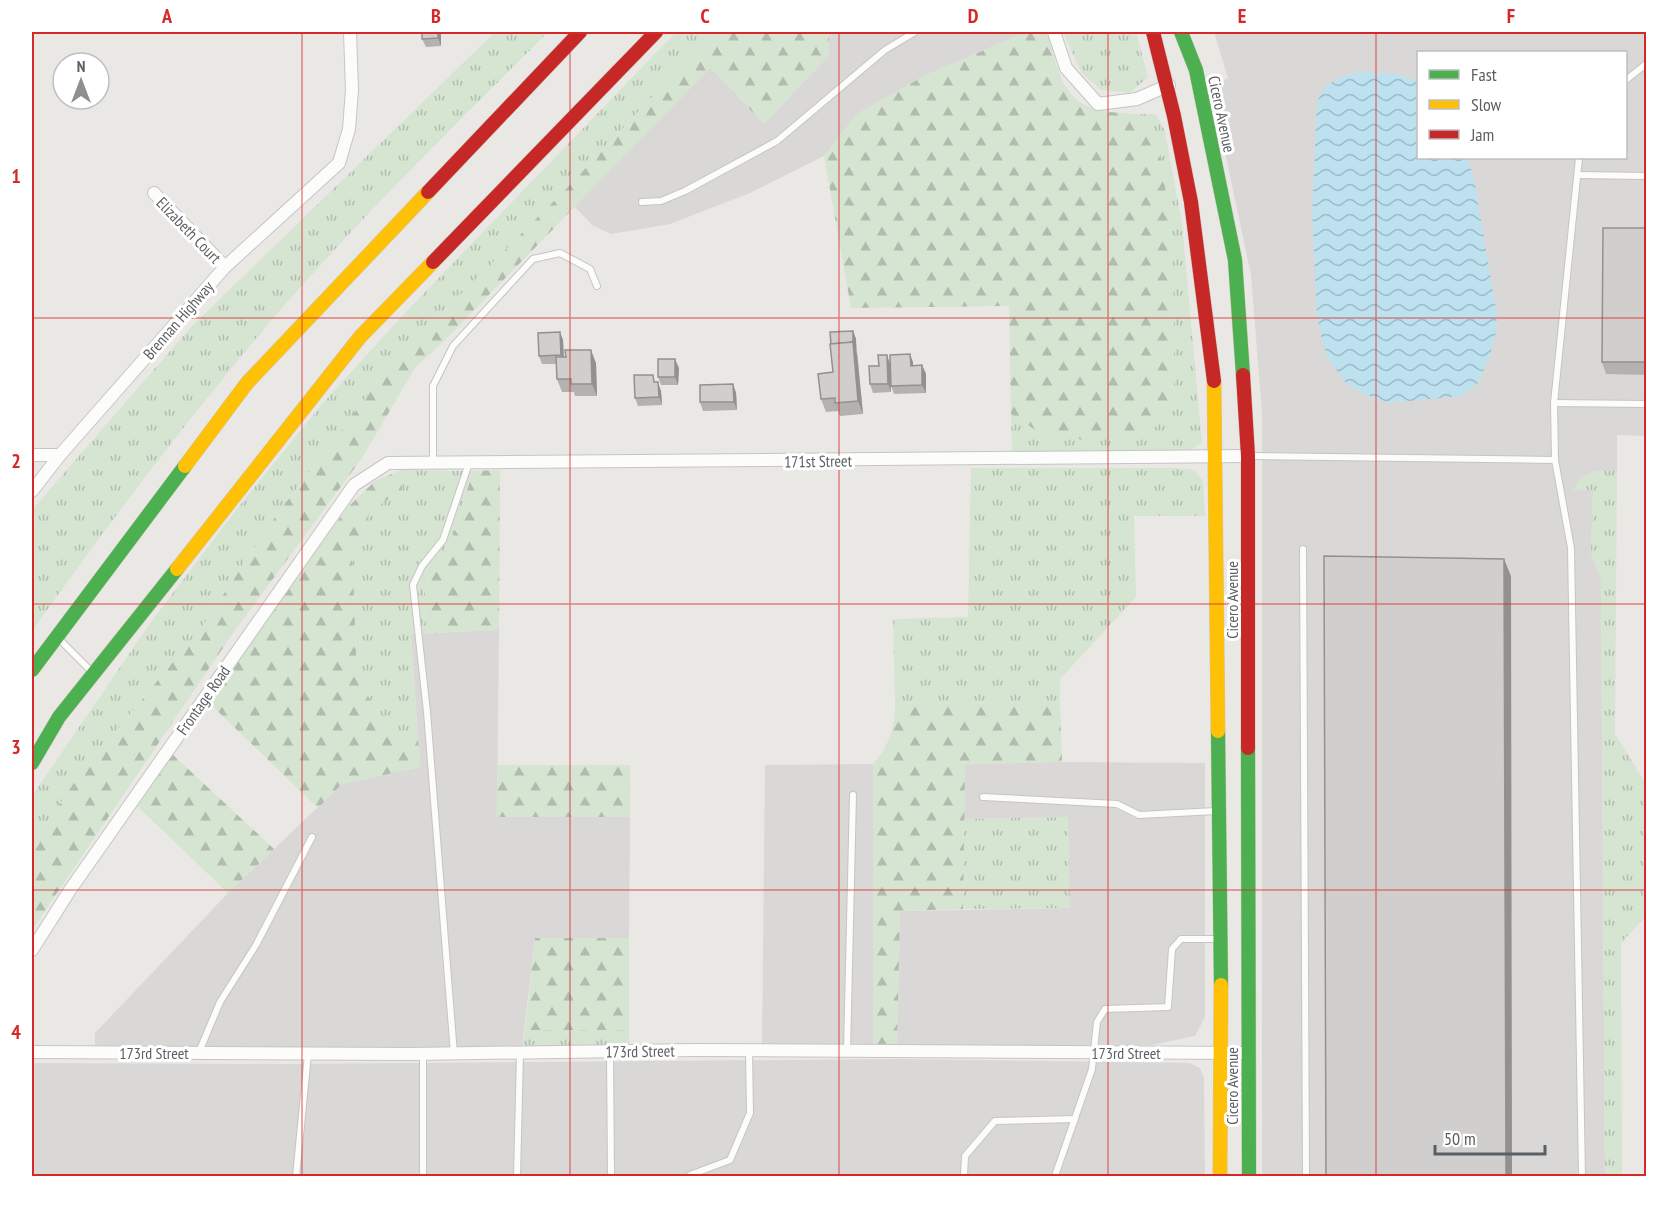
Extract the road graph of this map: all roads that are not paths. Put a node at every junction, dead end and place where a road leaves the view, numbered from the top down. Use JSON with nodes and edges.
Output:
{"nodes":[{"id":1,"x":350,"y":32,"type":"edge"},
{"id":2,"x":580,"y":32,"type":"edge"},
{"id":3,"x":656,"y":32,"type":"edge"},
{"id":4,"x":915,"y":32,"type":"edge"},
{"id":5,"x":1054,"y":32,"type":"edge"},
{"id":6,"x":1153,"y":32,"type":"edge"},
{"id":7,"x":1181,"y":32,"type":"edge"},
{"id":8,"x":1647,"y":64,"type":"edge"},
{"id":9,"x":1627,"y":79,"type":"edge"},
{"id":10,"x":1169,"y":85,"type":"junction"},
{"id":11,"x":1579,"y":159,"type":"edge"},
{"id":12,"x":1578,"y":175,"type":"junction"},
{"id":13,"x":1647,"y":176,"type":"edge"},
{"id":14,"x":154,"y":193,"type":"dead end"},
{"id":15,"x":642,"y":202,"type":"dead end"},
{"id":16,"x":225,"y":267,"type":"junction"},
{"id":17,"x":597,"y":286,"type":"dead end"},
{"id":18,"x":1554,"y":403,"type":"junction"},
{"id":19,"x":1647,"y":404,"type":"edge"},
{"id":20,"x":32,"y":455,"type":"edge"},
{"id":21,"x":60,"y":455,"type":"junction"},
{"id":22,"x":1217,"y":456,"type":"junction"},
{"id":23,"x":1248,"y":456,"type":"junction"},
{"id":24,"x":1555,"y":460,"type":"junction"},
{"id":25,"x":388,"y":463,"type":"joint"},
{"id":26,"x":433,"y":463,"type":"junction"},
{"id":27,"x":469,"y":463,"type":"junction"},
{"id":28,"x":32,"y":491,"type":"edge"},
{"id":29,"x":1304,"y":549,"type":"dead end"},
{"id":30,"x":56,"y":637,"type":"junction"},
{"id":31,"x":32,"y":670,"type":"edge"},
{"id":32,"x":94,"y":673,"type":"junction"},
{"id":33,"x":32,"y":763,"type":"edge"},
{"id":34,"x":853,"y":795,"type":"dead end"},
{"id":35,"x":982,"y":797,"type":"dead end"},
{"id":36,"x":1220,"y":811,"type":"junction"},
{"id":37,"x":312,"y":837,"type":"dead end"},
{"id":38,"x":1221,"y":939,"type":"junction"},
{"id":39,"x":32,"y":950,"type":"edge"},
{"id":40,"x":749,"y":1051,"type":"junction"},
{"id":41,"x":847,"y":1051,"type":"junction"},
{"id":42,"x":32,"y":1052,"type":"edge"},
{"id":43,"x":610,"y":1052,"type":"junction"},
{"id":44,"x":199,"y":1053,"type":"junction"},
{"id":45,"x":520,"y":1053,"type":"junction"},
{"id":46,"x":1092,"y":1053,"type":"junction"},
{"id":47,"x":1220,"y":1053,"type":"junction"},
{"id":48,"x":1249,"y":1053,"type":"junction"},
{"id":49,"x":308,"y":1054,"type":"junction"},
{"id":50,"x":423,"y":1054,"type":"junction"},
{"id":51,"x":454,"y":1054,"type":"junction"},
{"id":52,"x":1075,"y":1119,"type":"junction"},
{"id":53,"x":690,"y":1175,"type":"edge"},
{"id":54,"x":296,"y":1176,"type":"edge"},
{"id":55,"x":423,"y":1176,"type":"edge"},
{"id":56,"x":517,"y":1176,"type":"edge"},
{"id":57,"x":611,"y":1176,"type":"edge"},
{"id":58,"x":964,"y":1176,"type":"edge"},
{"id":59,"x":1055,"y":1176,"type":"edge"},
{"id":60,"x":1220,"y":1176,"type":"edge"},
{"id":61,"x":1249,"y":1176,"type":"edge"},
{"id":62,"x":1306,"y":1176,"type":"edge"},
{"id":63,"x":1582,"y":1176,"type":"edge"}],
"edges":[{"from":1,"to":16,"type":"street","name":"Brennan Highway"},
{"from":2,"to":30,"type":"main road"},
{"from":3,"to":32,"type":"main road"},
{"from":4,"to":15,"type":"lane"},
{"from":5,"to":10,"type":"street"},
{"from":6,"to":10,"type":"main road","name":"Cicero Avenue"},
{"from":7,"to":23,"type":"main road","name":"Cicero Avenue"},
{"from":8,"to":9,"type":"lane"},
{"from":10,"to":22,"type":"main road","name":"Cicero Avenue"},
{"from":11,"to":12,"type":"lane"},
{"from":12,"to":13,"type":"lane"},
{"from":12,"to":18,"type":"lane"},
{"from":14,"to":16,"type":"street","name":"Elizabeth Court"},
{"from":16,"to":21,"type":"street","name":"Brennan Highway"},
{"from":17,"to":26,"type":"lane"},
{"from":18,"to":19,"type":"lane"},
{"from":18,"to":24,"type":"lane"},
{"from":20,"to":21,"type":"street"},
{"from":21,"to":28,"type":"street","name":"Brennan Highway"},
{"from":22,"to":23,"type":"street","name":"171st Street"},
{"from":22,"to":27,"type":"street","name":"171st Street"},
{"from":22,"to":36,"type":"main road","name":"Cicero Avenue"},
{"from":23,"to":24,"type":"lane"},
{"from":23,"to":48,"type":"main road","name":"Cicero Avenue"},
{"from":24,"to":63,"type":"lane"},
{"from":25,"to":26,"type":"street","name":"171st Street"},
{"from":25,"to":39,"type":"street","name":"Frontage Road"},
{"from":26,"to":27,"type":"street","name":"171st Street"},
{"from":27,"to":51,"type":"lane"},
{"from":29,"to":62,"type":"lane"},
{"from":30,"to":31,"type":"main road"},
{"from":30,"to":32,"type":"lane"},
{"from":32,"to":33,"type":"main road"},
{"from":34,"to":41,"type":"lane"},
{"from":35,"to":36,"type":"lane"},
{"from":36,"to":38,"type":"main road","name":"Cicero Avenue"},
{"from":37,"to":44,"type":"lane"},
{"from":38,"to":46,"type":"lane"},
{"from":38,"to":47,"type":"main road","name":"Cicero Avenue"},
{"from":40,"to":41,"type":"street","name":"173rd Street"},
{"from":40,"to":43,"type":"street","name":"173rd Street"},
{"from":40,"to":53,"type":"lane"},
{"from":41,"to":46,"type":"street","name":"173rd Street"},
{"from":42,"to":44,"type":"street","name":"173rd Street"},
{"from":43,"to":45,"type":"street","name":"173rd Street"},
{"from":43,"to":57,"type":"lane"},
{"from":44,"to":49,"type":"street","name":"173rd Street"},
{"from":45,"to":51,"type":"street","name":"173rd Street"},
{"from":45,"to":56,"type":"lane"},
{"from":46,"to":47,"type":"street","name":"173rd Street"},
{"from":46,"to":52,"type":"lane"},
{"from":47,"to":48,"type":"street","name":"173rd Street"},
{"from":47,"to":60,"type":"main road","name":"Cicero Avenue"},
{"from":48,"to":61,"type":"main road","name":"Cicero Avenue"},
{"from":49,"to":50,"type":"street","name":"173rd Street"},
{"from":49,"to":54,"type":"lane"},
{"from":50,"to":51,"type":"street","name":"173rd Street"},
{"from":50,"to":55,"type":"lane"},
{"from":52,"to":58,"type":"lane"},
{"from":52,"to":59,"type":"lane"}]}
